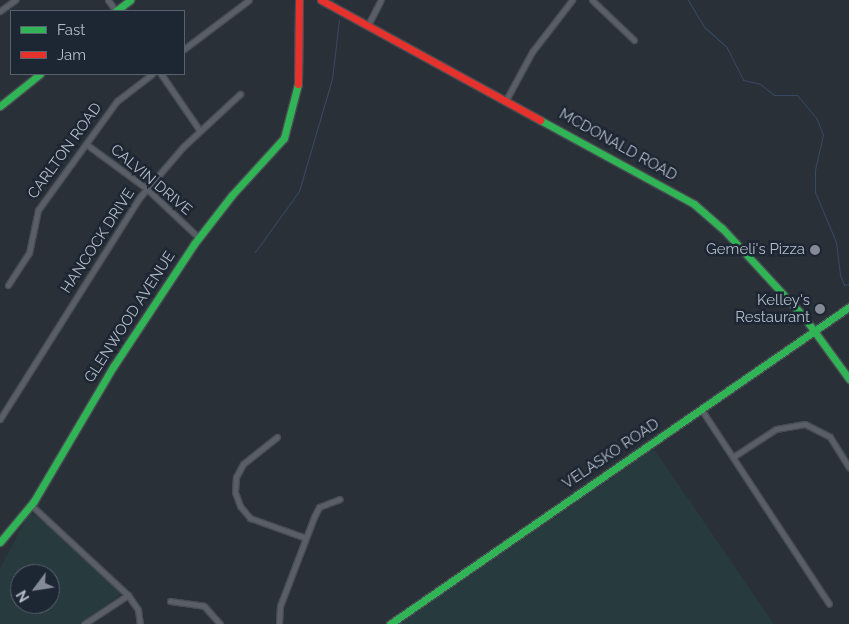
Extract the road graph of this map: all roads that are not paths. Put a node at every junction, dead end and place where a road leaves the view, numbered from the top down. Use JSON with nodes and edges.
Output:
{"nodes":[{"id":1,"x":15,"y":0,"type":"edge"},
{"id":2,"x":130,"y":0,"type":"edge"},
{"id":3,"x":248,"y":0,"type":"edge"},
{"id":4,"x":299,"y":0,"type":"edge"},
{"id":5,"x":321,"y":0,"type":"edge"},
{"id":6,"x":381,"y":0,"type":"edge"},
{"id":7,"x":572,"y":0,"type":"edge"},
{"id":8,"x":592,"y":0,"type":"edge"},
{"id":9,"x":117,"y":10,"type":"edge"},
{"id":10,"x":0,"y":11,"type":"edge"},
{"id":11,"x":368,"y":26,"type":"junction"},
{"id":12,"x":634,"y":40,"type":"dead end"},
{"id":13,"x":185,"y":48,"type":"edge"},
{"id":14,"x":39,"y":75,"type":"edge"},
{"id":15,"x":151,"y":75,"type":"edge"},
{"id":16,"x":162,"y":75,"type":"edge"},
{"id":17,"x":240,"y":94,"type":"dead end"},
{"id":18,"x":506,"y":100,"type":"junction"},
{"id":19,"x":0,"y":106,"type":"edge"},
{"id":20,"x":200,"y":131,"type":"junction"},
{"id":21,"x":86,"y":144,"type":"junction"},
{"id":22,"x":147,"y":189,"type":"junction"},
{"id":23,"x":199,"y":238,"type":"junction"},
{"id":24,"x":8,"y":285,"type":"dead end"},
{"id":25,"x":849,"y":307,"type":"edge"},
{"id":26,"x":815,"y":331,"type":"junction"},
{"id":27,"x":849,"y":379,"type":"edge"},
{"id":28,"x":701,"y":409,"type":"junction"},
{"id":29,"x":0,"y":419,"type":"edge"},
{"id":30,"x":277,"y":437,"type":"dead end"},
{"id":31,"x":732,"y":456,"type":"junction"},
{"id":32,"x":849,"y":468,"type":"edge"},
{"id":33,"x":340,"y":499,"type":"dead end"},
{"id":34,"x":31,"y":505,"type":"junction"},
{"id":35,"x":306,"y":538,"type":"junction"},
{"id":36,"x":0,"y":542,"type":"edge"},
{"id":37,"x":128,"y":595,"type":"junction"},
{"id":38,"x":170,"y":601,"type":"dead end"},
{"id":39,"x":829,"y":604,"type":"dead end"},
{"id":40,"x":84,"y":624,"type":"edge"},
{"id":41,"x":140,"y":624,"type":"edge"},
{"id":42,"x":220,"y":624,"type":"edge"},
{"id":43,"x":279,"y":624,"type":"edge"},
{"id":44,"x":390,"y":624,"type":"edge"}],
"edges":[{"from":1,"to":10,"type":"street"},
{"from":2,"to":9,"type":"street"},
{"from":3,"to":13,"type":"street"},
{"from":4,"to":23,"type":"street","name":"GLENWOOD AVENUE"},
{"from":5,"to":11,"type":"street","name":"MCDONALD ROAD"},
{"from":6,"to":11,"type":"street"},
{"from":7,"to":18,"type":"street"},
{"from":8,"to":12,"type":"street"},
{"from":11,"to":18,"type":"street","name":"MCDONALD ROAD"},
{"from":14,"to":19,"type":"street"},
{"from":15,"to":21,"type":"street","name":"CARLTON ROAD"},
{"from":16,"to":20,"type":"street"},
{"from":17,"to":20,"type":"street","name":"HANCOCK DRIVE"},
{"from":18,"to":26,"type":"street","name":"MCDONALD ROAD"},
{"from":20,"to":22,"type":"street","name":"HANCOCK DRIVE"},
{"from":21,"to":22,"type":"street","name":"CALVIN DRIVE"},
{"from":21,"to":24,"type":"street","name":"CARLTON ROAD"},
{"from":22,"to":23,"type":"street","name":"CALVIN DRIVE"},
{"from":22,"to":29,"type":"street","name":"HANCOCK DRIVE"},
{"from":23,"to":34,"type":"street","name":"GLENWOOD AVENUE"},
{"from":25,"to":26,"type":"street","name":"VELASKO ROAD"},
{"from":26,"to":27,"type":"street","name":"MCDONALD ROAD"},
{"from":26,"to":28,"type":"street","name":"VELASKO ROAD"},
{"from":28,"to":31,"type":"street"},
{"from":28,"to":44,"type":"street","name":"VELASKO ROAD"},
{"from":30,"to":35,"type":"street"},
{"from":31,"to":32,"type":"street"},
{"from":31,"to":39,"type":"street"},
{"from":33,"to":35,"type":"street"},
{"from":34,"to":36,"type":"street","name":"GLENWOOD AVENUE"},
{"from":34,"to":37,"type":"street"},
{"from":35,"to":43,"type":"street"},
{"from":37,"to":40,"type":"street"},
{"from":37,"to":41,"type":"street"},
{"from":38,"to":42,"type":"street"}]}
